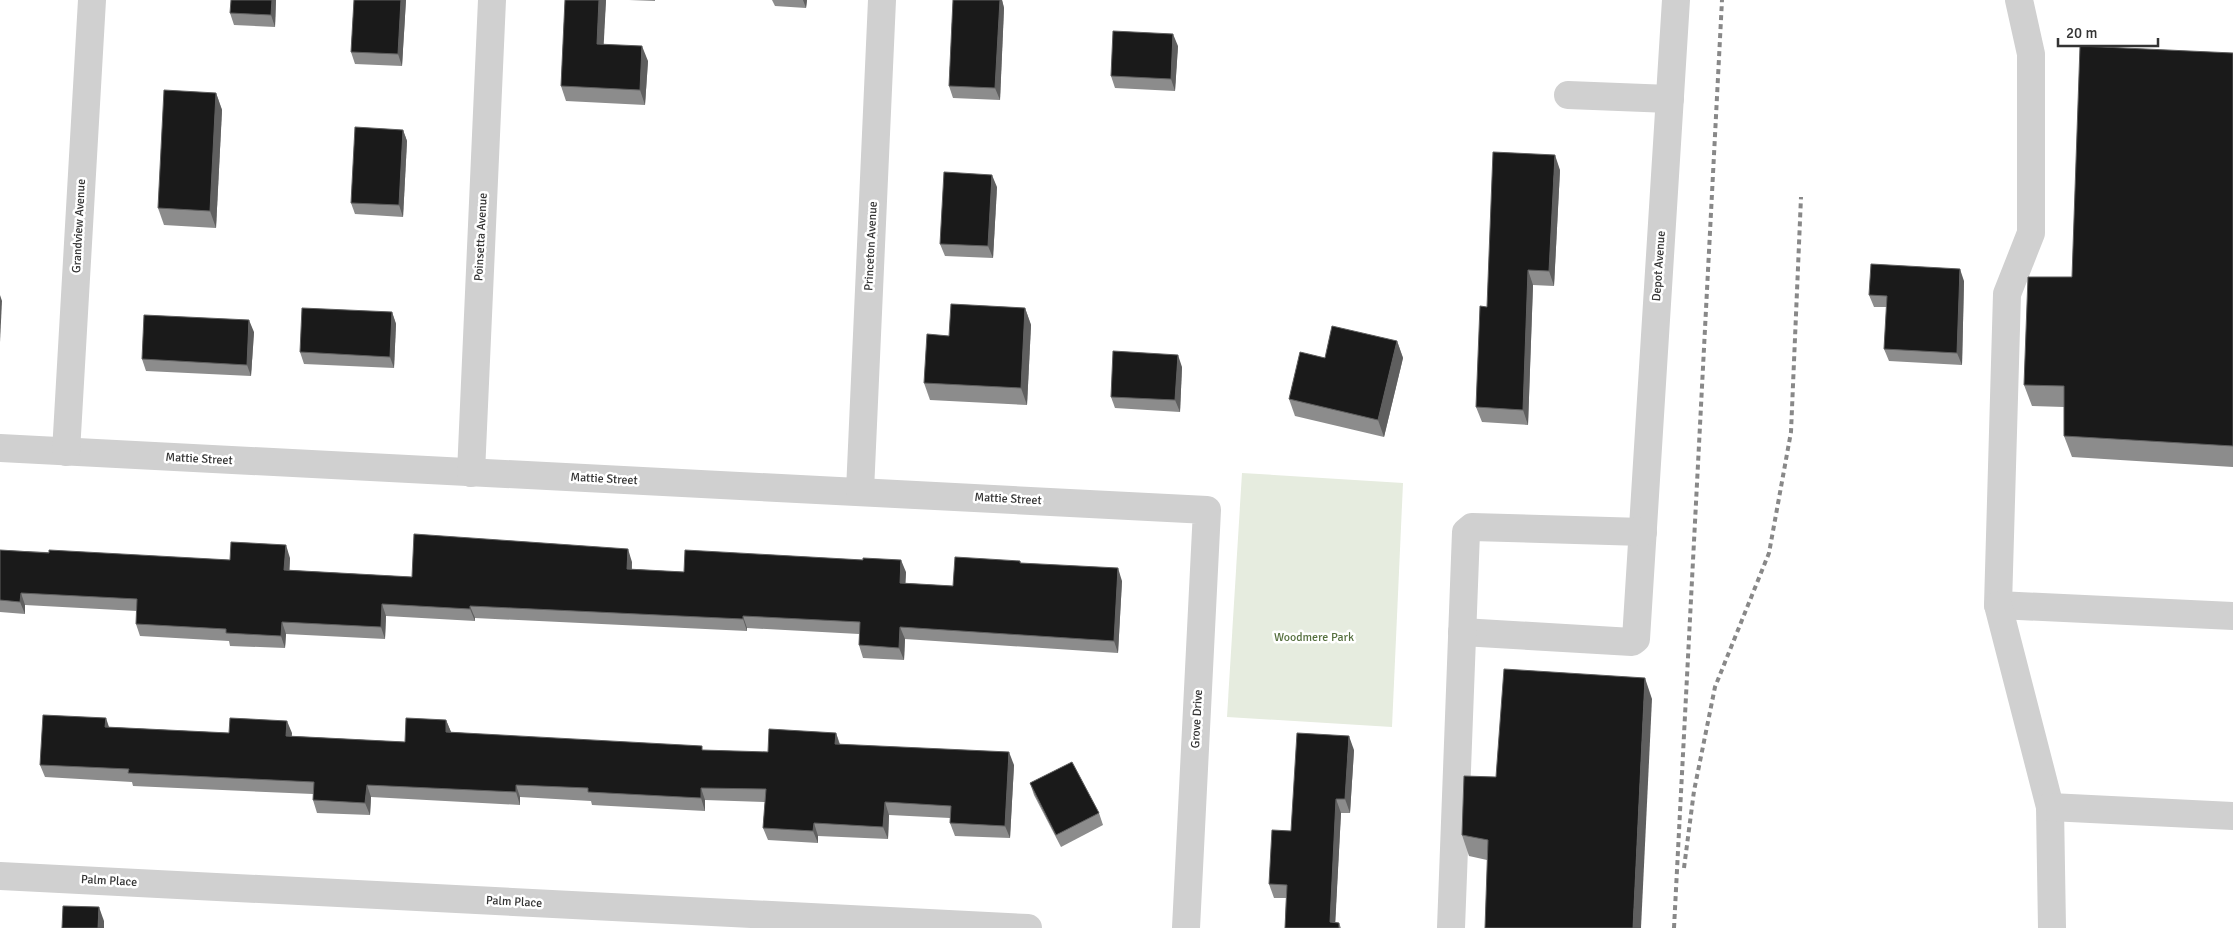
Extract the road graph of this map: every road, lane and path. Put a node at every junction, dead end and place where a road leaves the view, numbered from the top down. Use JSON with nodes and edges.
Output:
{"nodes":[{"id":1,"x":92,"y":0,"type":"edge"},
{"id":2,"x":492,"y":0,"type":"edge"},
{"id":3,"x":882,"y":0,"type":"edge"},
{"id":4,"x":1676,"y":0,"type":"edge"},
{"id":5,"x":2019,"y":0,"type":"edge"},
{"id":6,"x":1568,"y":95,"type":"dead end"},
{"id":7,"x":1670,"y":99,"type":"junction"},
{"id":8,"x":0,"y":448,"type":"edge"},
{"id":9,"x":66,"y":452,"type":"junction"},
{"id":10,"x":471,"y":473,"type":"junction"},
{"id":11,"x":860,"y":491,"type":"junction"},
{"id":12,"x":1207,"y":510,"type":"joint"},
{"id":13,"x":1643,"y":532,"type":"junction"},
{"id":14,"x":1998,"y":605,"type":"junction"},
{"id":15,"x":2233,"y":616,"type":"edge"},
{"id":16,"x":1462,"y":632,"type":"junction"},
{"id":17,"x":2050,"y":807,"type":"junction"},
{"id":18,"x":2233,"y":816,"type":"edge"},
{"id":19,"x":0,"y":876,"type":"edge"},
{"id":20,"x":1028,"y":928,"type":"edge"},
{"id":21,"x":1186,"y":928,"type":"edge"},
{"id":22,"x":1451,"y":928,"type":"edge"},
{"id":23,"x":2052,"y":928,"type":"edge"}],
"edges":[{"from":1,"to":9,"type":"street","name":"Grandview Avenue"},
{"from":2,"to":10,"type":"street","name":"Poinsetta Avenue"},
{"from":3,"to":11,"type":"street","name":"Princeton Avenue"},
{"from":4,"to":7,"type":"street","name":"Depot Avenue"},
{"from":5,"to":14,"type":"street"},
{"from":6,"to":7,"type":"street"},
{"from":7,"to":13,"type":"street","name":"Depot Avenue"},
{"from":8,"to":9,"type":"street","name":"Mattie Street"},
{"from":9,"to":10,"type":"street","name":"Mattie Street"},
{"from":10,"to":11,"type":"street","name":"Mattie Street"},
{"from":11,"to":12,"type":"street","name":"Mattie Street"},
{"from":12,"to":21,"type":"street","name":"Grove Drive"},
{"from":13,"to":16,"type":"street"},
{"from":13,"to":16,"type":"street","name":"Depot Avenue"},
{"from":14,"to":15,"type":"street"},
{"from":14,"to":17,"type":"street"},
{"from":16,"to":22,"type":"street"},
{"from":17,"to":18,"type":"street"},
{"from":17,"to":23,"type":"street"},
{"from":19,"to":20,"type":"street","name":"Palm Place"}]}
